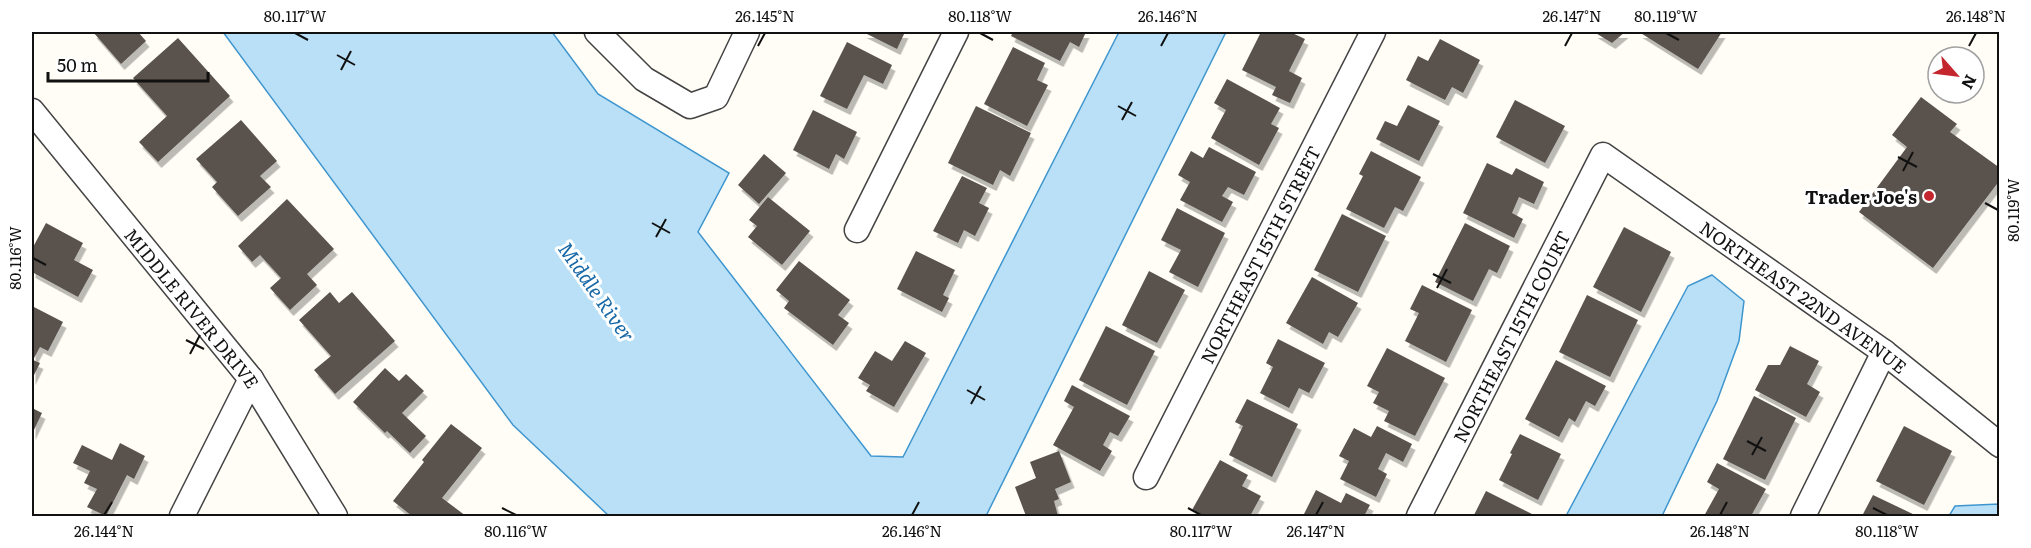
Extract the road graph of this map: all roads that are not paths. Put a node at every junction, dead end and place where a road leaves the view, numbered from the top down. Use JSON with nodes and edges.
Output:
{"nodes":[{"id":1,"x":597,"y":32,"type":"edge"},
{"id":2,"x":747,"y":32,"type":"edge"},
{"id":3,"x":956,"y":32,"type":"edge"},
{"id":4,"x":1372,"y":32,"type":"edge"},
{"id":5,"x":32,"y":111,"type":"edge"},
{"id":6,"x":1603,"y":155,"type":"joint"},
{"id":7,"x":857,"y":230,"type":"dead end"},
{"id":8,"x":1884,"y":352,"type":"junction"},
{"id":9,"x":251,"y":379,"type":"junction"},
{"id":10,"x":2000,"y":445,"type":"edge"},
{"id":11,"x":1146,"y":477,"type":"dead end"},
{"id":12,"x":182,"y":516,"type":"edge"},
{"id":13,"x":335,"y":516,"type":"edge"},
{"id":14,"x":1419,"y":516,"type":"edge"},
{"id":15,"x":1803,"y":516,"type":"edge"}],
"edges":[{"from":1,"to":2,"type":"street"},
{"from":3,"to":7,"type":"street"},
{"from":4,"to":11,"type":"street","name":"NORTHEAST 15TH STREET"},
{"from":5,"to":9,"type":"street","name":"MIDDLE RIVER DRIVE"},
{"from":6,"to":8,"type":"street","name":"NORTHEAST 22ND AVENUE"},
{"from":6,"to":14,"type":"street","name":"NORTHEAST 15TH COURT"},
{"from":8,"to":10,"type":"street","name":"NORTHEAST 22ND AVENUE"},
{"from":8,"to":15,"type":"street"},
{"from":9,"to":12,"type":"street"},
{"from":9,"to":13,"type":"street","name":"MIDDLE RIVER DRIVE"}]}
